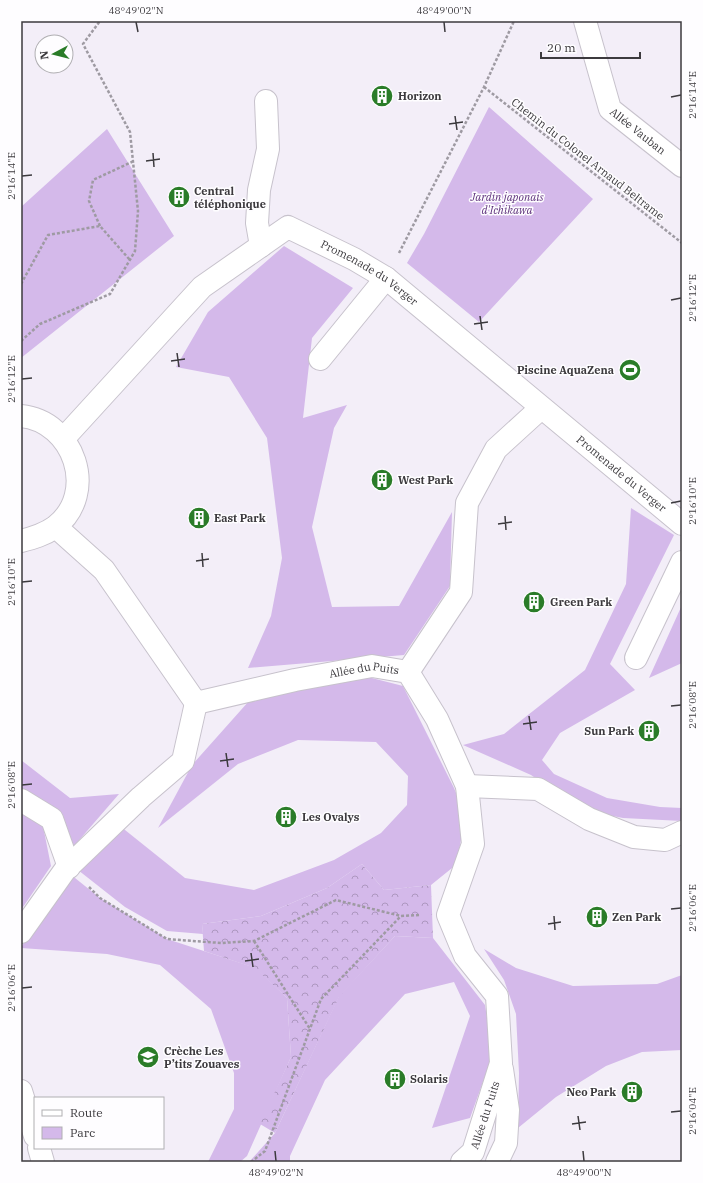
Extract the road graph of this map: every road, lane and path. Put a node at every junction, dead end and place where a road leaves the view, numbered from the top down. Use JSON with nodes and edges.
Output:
{"nodes":[{"id":1,"x":100,"y":21,"type":"edge"},
{"id":2,"x":514,"y":21,"type":"edge"},
{"id":3,"x":585,"y":21,"type":"edge"},
{"id":4,"x":484,"y":87,"type":"junction"},
{"id":5,"x":266,"y":101,"type":"dead end"},
{"id":6,"x":134,"y":161,"type":"junction"},
{"id":7,"x":682,"y":166,"type":"edge"},
{"id":8,"x":100,"y":226,"type":"junction"},
{"id":9,"x":682,"y":243,"type":"edge"},
{"id":10,"x":261,"y":246,"type":"junction"},
{"id":11,"x":130,"y":260,"type":"junction"},
{"id":12,"x":386,"y":278,"type":"junction"},
{"id":13,"x":21,"y":284,"type":"edge"},
{"id":14,"x":21,"y":341,"type":"edge"},
{"id":15,"x":320,"y":359,"type":"dead end"},
{"id":16,"x":541,"y":408,"type":"junction"},
{"id":17,"x":21,"y":416,"type":"edge"},
{"id":18,"x":64,"y":438,"type":"junction"},
{"id":19,"x":682,"y":524,"type":"edge"},
{"id":20,"x":56,"y":526,"type":"junction"},
{"id":21,"x":21,"y":541,"type":"edge"},
{"id":22,"x":682,"y":562,"type":"edge"},
{"id":23,"x":636,"y":658,"type":"dead end"},
{"id":24,"x":408,"y":672,"type":"junction"},
{"id":25,"x":196,"y":703,"type":"junction"},
{"id":26,"x":467,"y":786,"type":"junction"},
{"id":27,"x":21,"y":800,"type":"edge"},
{"id":28,"x":682,"y":832,"type":"edge"},
{"id":29,"x":69,"y":867,"type":"junction"},
{"id":30,"x":448,"y":915,"type":"junction"},
{"id":31,"x":401,"y":916,"type":"junction"},
{"id":32,"x":21,"y":932,"type":"edge"},
{"id":33,"x":254,"y":941,"type":"junction"},
{"id":34,"x":310,"y":1030,"type":"junction"},
{"id":35,"x":501,"y":1064,"type":"junction"},
{"id":36,"x":21,"y":1091,"type":"edge"},
{"id":37,"x":34,"y":1133,"type":"edge"},
{"id":38,"x":39,"y":1149,"type":"edge"},
{"id":39,"x":43,"y":1162,"type":"edge"},
{"id":40,"x":251,"y":1162,"type":"edge"},
{"id":41,"x":462,"y":1162,"type":"edge"},
{"id":42,"x":497,"y":1162,"type":"edge"}],
"edges":[{"from":1,"to":6,"type":"path"},
{"from":2,"to":4,"type":"path"},
{"from":3,"to":7,"type":"street","name":"Allée Vauban"},
{"from":4,"to":9,"type":"path","name":"Chemin du Colonel Arnaud Beltrame"},
{"from":4,"to":12,"type":"path"},
{"from":5,"to":10,"type":"street"},
{"from":6,"to":8,"type":"path"},
{"from":6,"to":11,"type":"path"},
{"from":8,"to":11,"type":"path"},
{"from":8,"to":13,"type":"path"},
{"from":10,"to":12,"type":"street","name":"Promenade du Verger"},
{"from":10,"to":18,"type":"street","name":"Promenade du Verger"},
{"from":11,"to":14,"type":"path"},
{"from":12,"to":15,"type":"street"},
{"from":12,"to":16,"type":"street","name":"Promenade du Verger"},
{"from":16,"to":19,"type":"street","name":"Promenade du Verger"},
{"from":16,"to":24,"type":"street"},
{"from":17,"to":18,"type":"street"},
{"from":18,"to":20,"type":"street"},
{"from":20,"to":21,"type":"street"},
{"from":20,"to":25,"type":"street"},
{"from":22,"to":23,"type":"street"},
{"from":24,"to":25,"type":"street","name":"Allée du Puits"},
{"from":24,"to":26,"type":"street","name":"Allée du Puits"},
{"from":25,"to":29,"type":"street"},
{"from":26,"to":28,"type":"street"},
{"from":26,"to":30,"type":"street","name":"Allée du Puits"},
{"from":27,"to":29,"type":"street"},
{"from":29,"to":32,"type":"street"},
{"from":29,"to":33,"type":"path"},
{"from":30,"to":31,"type":"path"},
{"from":30,"to":35,"type":"street","name":"Allée du Puits"},
{"from":31,"to":33,"type":"path"},
{"from":31,"to":34,"type":"path"},
{"from":33,"to":34,"type":"path"},
{"from":34,"to":40,"type":"path"},
{"from":35,"to":41,"type":"street","name":"Allée du Puits"},
{"from":35,"to":42,"type":"street","name":"Allée du Puits"},
{"from":36,"to":37,"type":"street"},
{"from":38,"to":39,"type":"street"}]}
